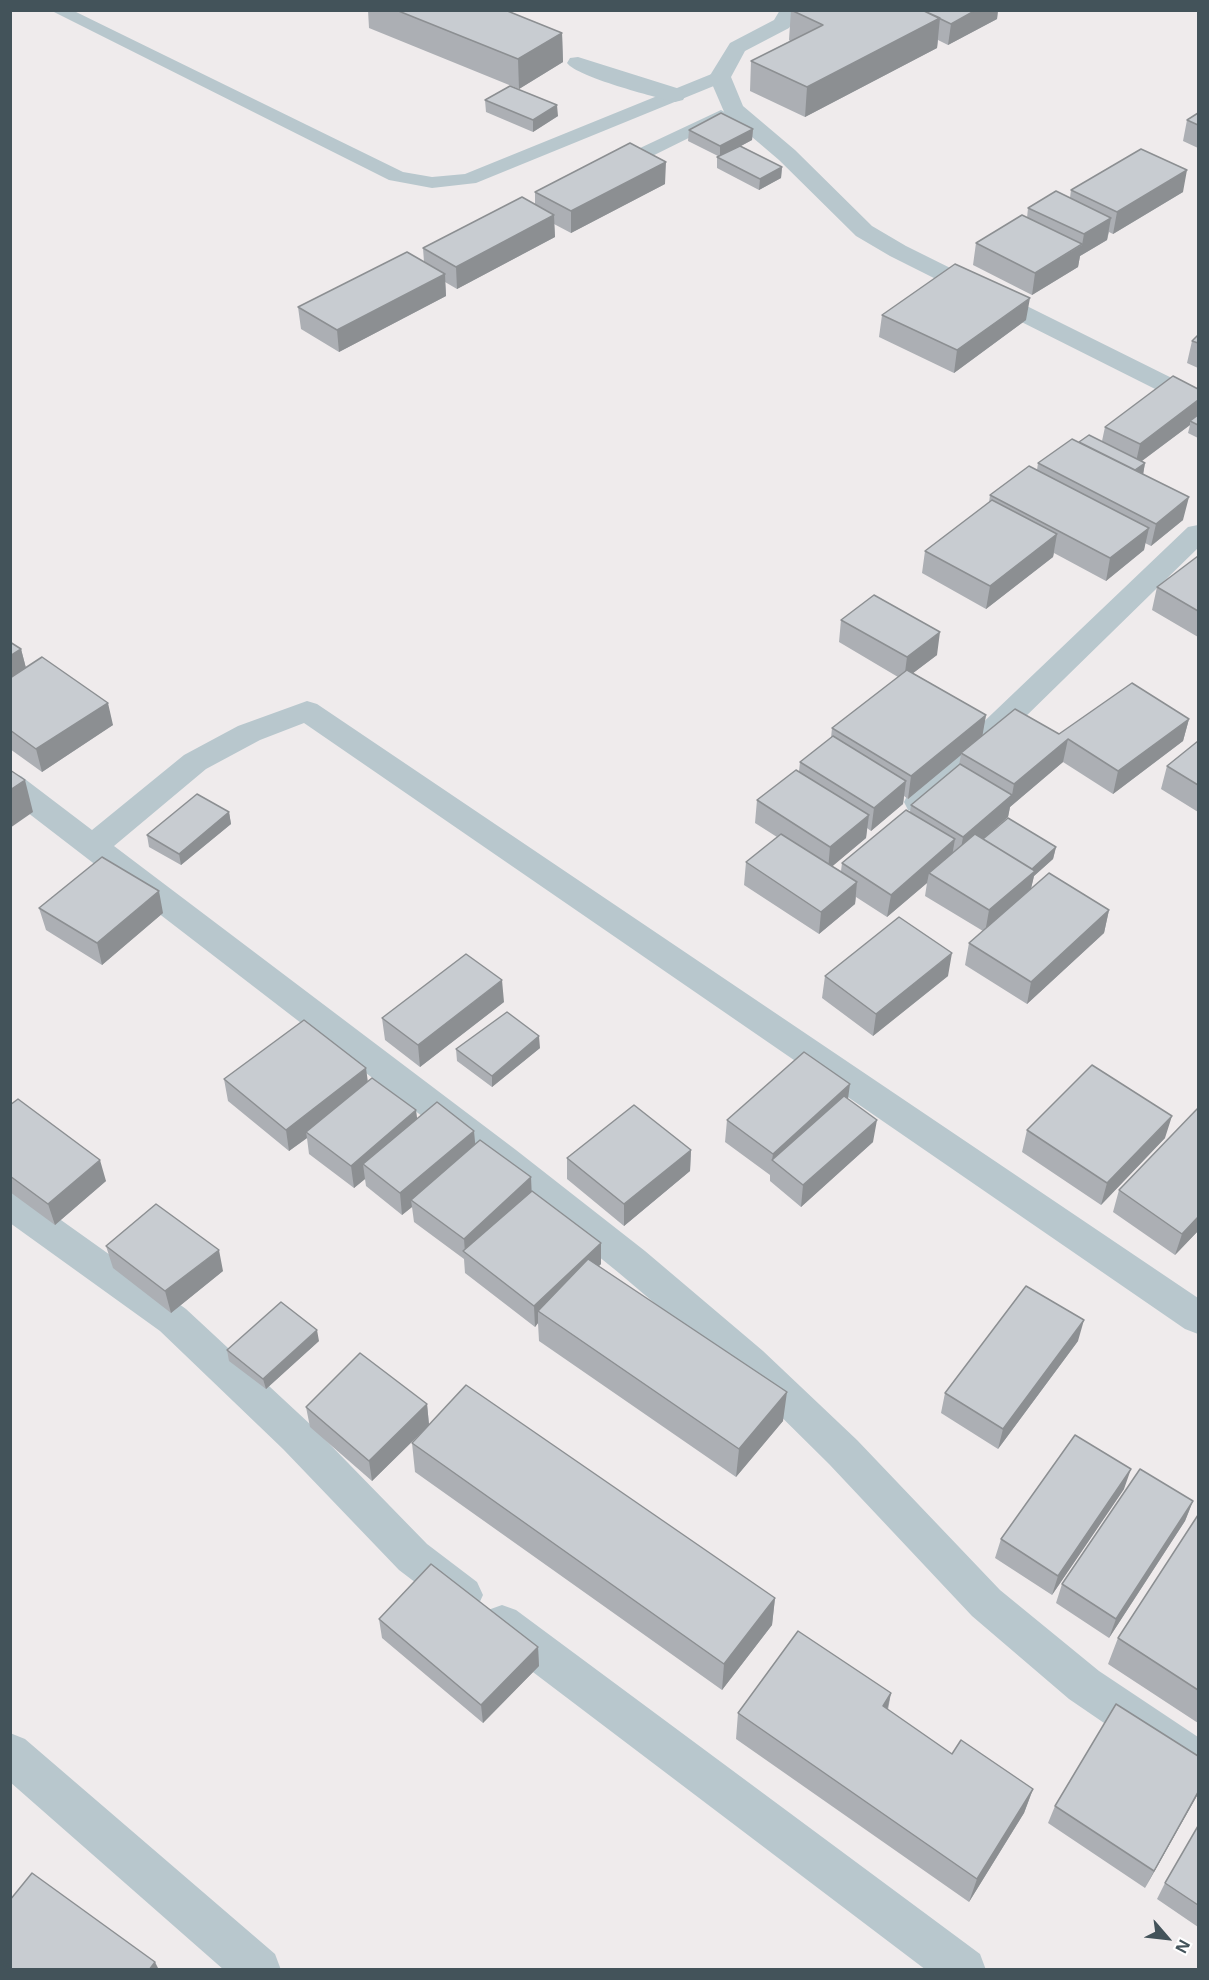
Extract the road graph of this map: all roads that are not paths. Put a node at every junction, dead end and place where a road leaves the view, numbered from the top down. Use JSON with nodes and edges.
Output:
{"nodes":[{"id":1,"x":58,"y":10,"type":"edge"},
{"id":2,"x":791,"y":10,"type":"edge"},
{"id":3,"x":578,"y":63,"type":"dead end"},
{"id":4,"x":720,"y":77,"type":"junction"},
{"id":5,"x":675,"y":95,"type":"junction"},
{"id":6,"x":733,"y":109,"type":"junction"},
{"id":7,"x":596,"y":176,"type":"edge"},
{"id":8,"x":1198,"y":401,"type":"edge"},
{"id":9,"x":1198,"y":533,"type":"edge"},
{"id":10,"x":10,"y":783,"type":"edge"},
{"id":11,"x":896,"y":824,"type":"edge"},
{"id":12,"x":93,"y":846,"type":"junction"},
{"id":13,"x":10,"y":1203,"type":"edge"},
{"id":14,"x":1198,"y":1318,"type":"edge"},
{"id":15,"x":10,"y":1754,"type":"edge"},
{"id":16,"x":1198,"y":1762,"type":"edge"},
{"id":17,"x":259,"y":1970,"type":"edge"},
{"id":18,"x":964,"y":1970,"type":"edge"}],
"edges":[{"from":1,"to":5,"type":"lane"},
{"from":2,"to":4,"type":"street"},
{"from":3,"to":5,"type":"street"},
{"from":4,"to":5,"type":"lane"},
{"from":4,"to":6,"type":"street"},
{"from":6,"to":7,"type":"lane"},
{"from":6,"to":8,"type":"street"},
{"from":9,"to":11,"type":"street"},
{"from":10,"to":12,"type":"street"},
{"from":12,"to":14,"type":"street"},
{"from":12,"to":16,"type":"street"},
{"from":13,"to":18,"type":"street"},
{"from":15,"to":17,"type":"street"}]}
